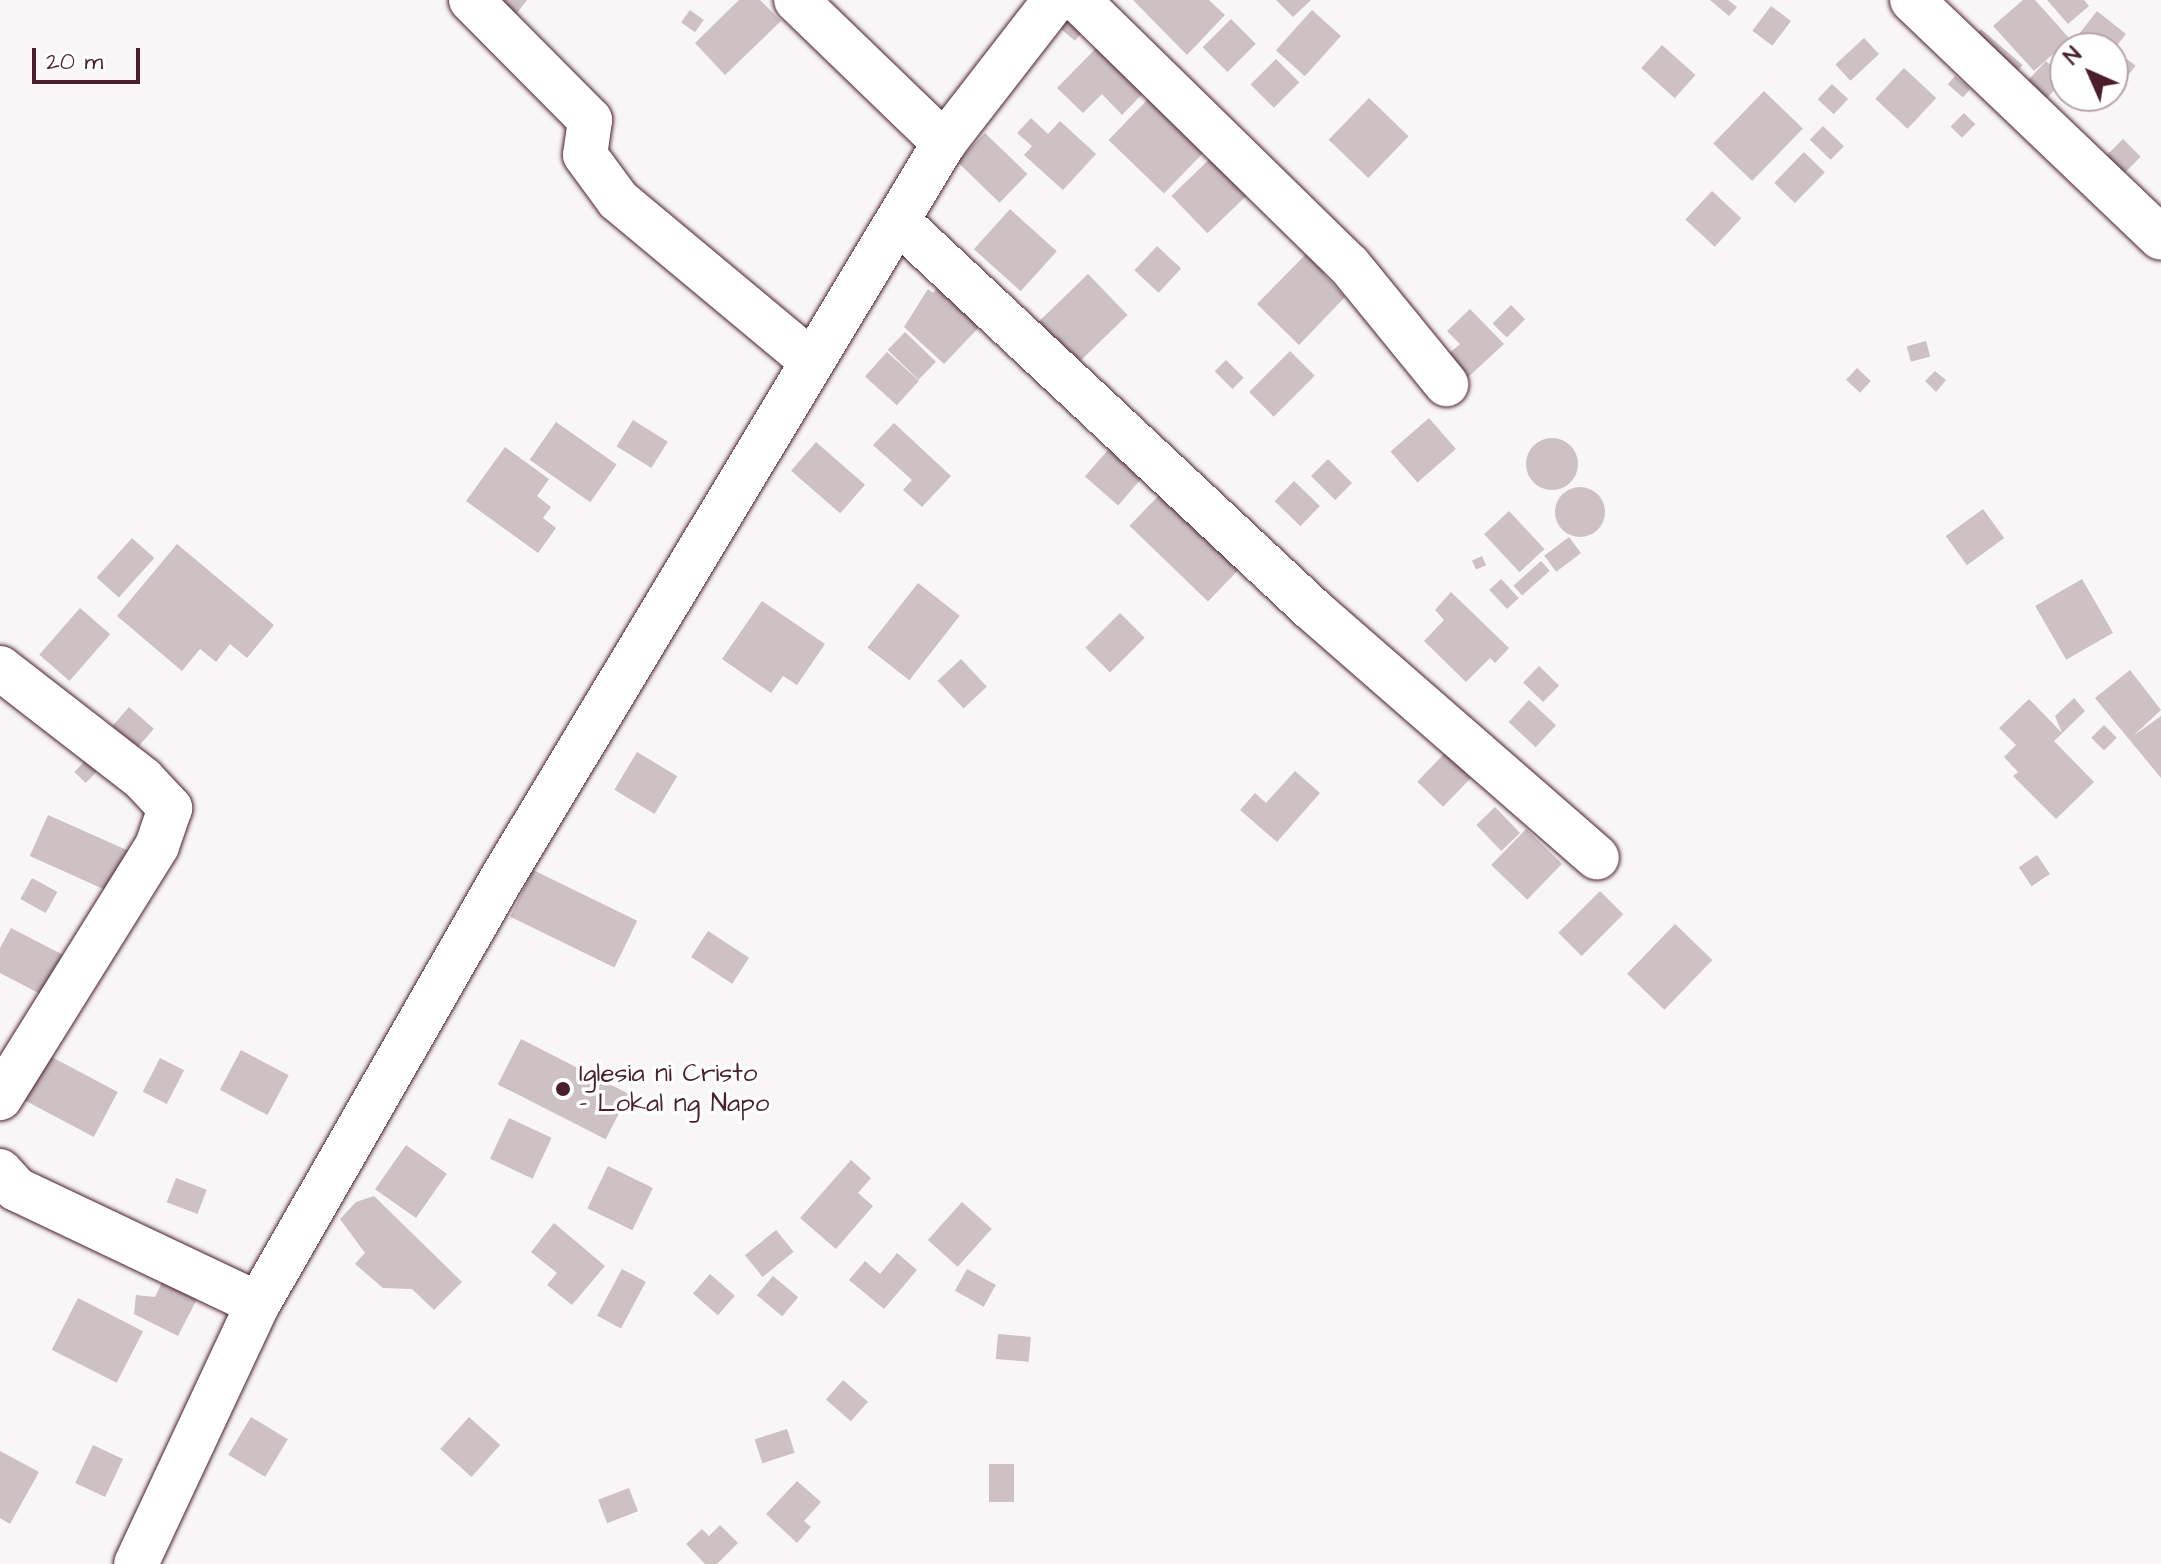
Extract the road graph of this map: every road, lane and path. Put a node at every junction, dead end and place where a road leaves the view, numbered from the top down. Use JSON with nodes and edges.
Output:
{"nodes":[{"id":1,"x":471,"y":0,"type":"edge"},
{"id":2,"x":796,"y":0,"type":"edge"},
{"id":3,"x":1055,"y":0,"type":"edge"},
{"id":4,"x":1078,"y":0,"type":"edge"},
{"id":5,"x":1912,"y":0,"type":"edge"},
{"id":6,"x":944,"y":143,"type":"junction"},
{"id":7,"x":898,"y":221,"type":"junction"},
{"id":8,"x":2161,"y":238,"type":"edge"},
{"id":9,"x":810,"y":360,"type":"junction"},
{"id":10,"x":1446,"y":384,"type":"dead end"},
{"id":11,"x":0,"y":668,"type":"edge"},
{"id":12,"x":1597,"y":858,"type":"dead end"},
{"id":13,"x":0,"y":1098,"type":"edge"},
{"id":14,"x":0,"y":1171,"type":"edge"},
{"id":15,"x":258,"y":1304,"type":"junction"},
{"id":16,"x":136,"y":1564,"type":"edge"}],
"edges":[{"from":1,"to":9,"type":"street"},
{"from":2,"to":6,"type":"street"},
{"from":3,"to":6,"type":"street"},
{"from":4,"to":10,"type":"street"},
{"from":5,"to":8,"type":"street"},
{"from":6,"to":7,"type":"street"},
{"from":7,"to":9,"type":"street"},
{"from":7,"to":12,"type":"street"},
{"from":9,"to":15,"type":"street"},
{"from":11,"to":13,"type":"street"},
{"from":14,"to":15,"type":"street"},
{"from":15,"to":16,"type":"street"}]}
